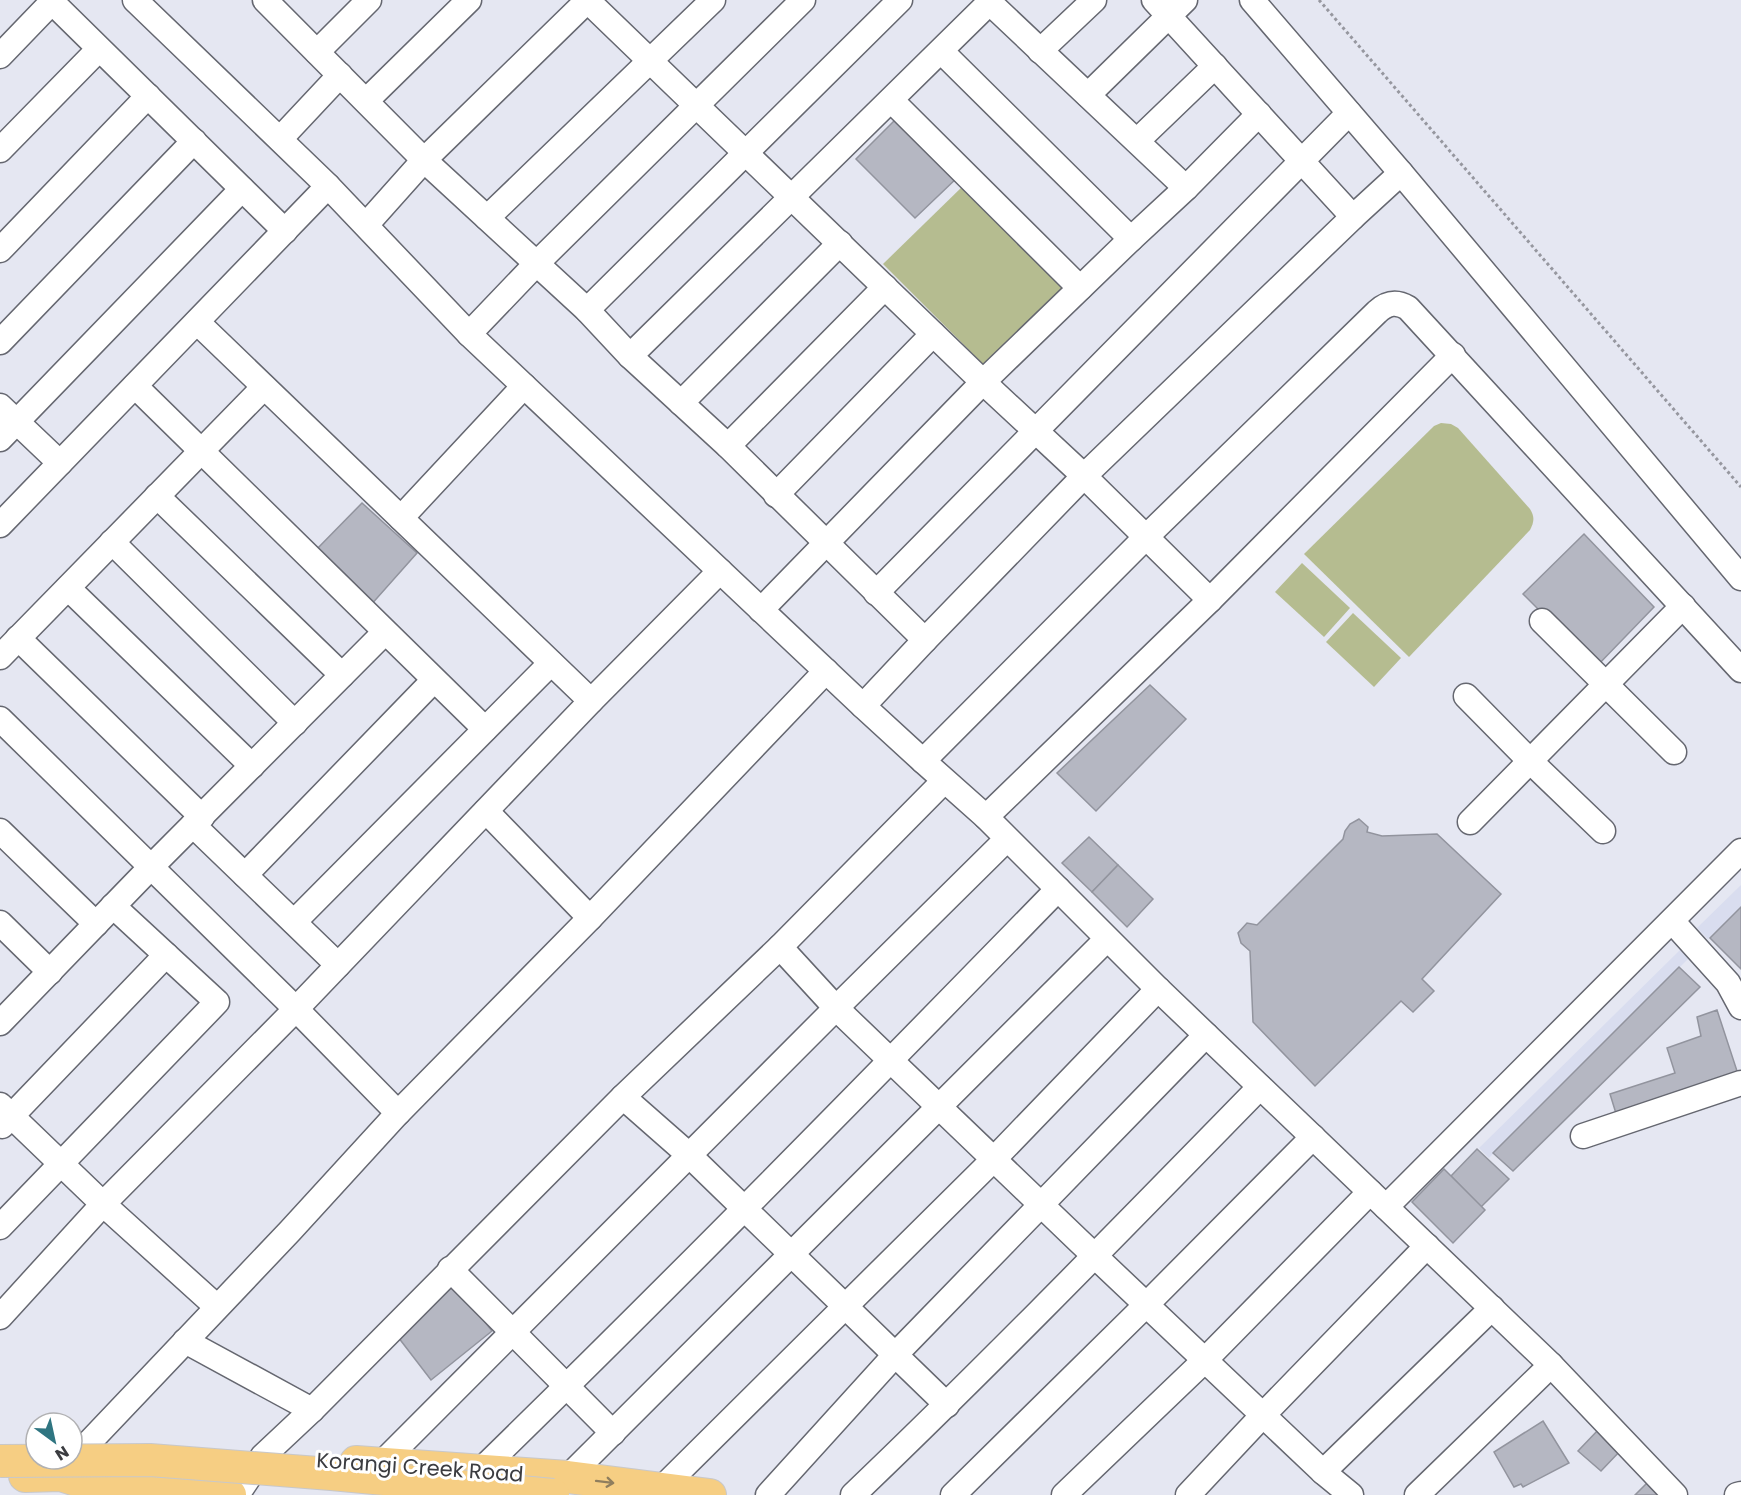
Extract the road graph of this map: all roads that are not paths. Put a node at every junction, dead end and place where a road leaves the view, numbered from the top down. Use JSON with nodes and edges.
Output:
{"nodes":[{"id":1,"x":135,"y":0,"type":"edge"},
{"id":2,"x":369,"y":0,"type":"edge"},
{"id":3,"x":469,"y":0,"type":"edge"},
{"id":4,"x":587,"y":0,"type":"edge"},
{"id":5,"x":713,"y":0,"type":"edge"},
{"id":6,"x":803,"y":0,"type":"edge"},
{"id":7,"x":900,"y":0,"type":"edge"},
{"id":8,"x":1094,"y":0,"type":"edge"},
{"id":9,"x":1252,"y":0,"type":"edge"},
{"id":10,"x":51,"y":1,"type":"edge"},
{"id":11,"x":990,"y":1,"type":"edge"},
{"id":12,"x":272,"y":3,"type":"edge"},
{"id":13,"x":1169,"y":5,"type":"edge"},
{"id":14,"x":99,"y":49,"type":"junction"},
{"id":15,"x":941,"y":51,"type":"junction"},
{"id":16,"x":1040,"y":51,"type":"junction"},
{"id":17,"x":316,"y":52,"type":"junction"},
{"id":18,"x":0,"y":56,"type":"edge"},
{"id":19,"x":651,"y":61,"type":"junction"},
{"id":20,"x":1215,"y":66,"type":"junction"},
{"id":21,"x":340,"y":75,"type":"junction"},
{"id":22,"x":1089,"y":95,"type":"junction"},
{"id":23,"x":148,"y":96,"type":"junction"},
{"id":24,"x":891,"y":100,"type":"junction"},
{"id":25,"x":366,"y":101,"type":"junction"},
{"id":26,"x":697,"y":106,"type":"junction"},
{"id":27,"x":1349,"y":113,"type":"junction"},
{"id":28,"x":1259,"y":114,"type":"junction"},
{"id":29,"x":279,"y":139,"type":"junction"},
{"id":30,"x":194,"y":141,"type":"junction"},
{"id":31,"x":1137,"y":141,"type":"junction"},
{"id":32,"x":0,"y":150,"type":"edge"},
{"id":33,"x":746,"y":153,"type":"junction"},
{"id":34,"x":424,"y":160,"type":"junction"},
{"id":35,"x":1301,"y":161,"type":"junction"},
{"id":36,"x":1401,"y":173,"type":"junction"},
{"id":37,"x":328,"y":186,"type":"junction"},
{"id":38,"x":1186,"y":188,"type":"junction"},
{"id":39,"x":242,"y":189,"type":"junction"},
{"id":40,"x":792,"y":197,"type":"junction"},
{"id":41,"x":1353,"y":217,"type":"junction"},
{"id":42,"x":487,"y":218,"type":"junction"},
{"id":43,"x":366,"y":225,"type":"junction"},
{"id":44,"x":285,"y":231,"type":"junction"},
{"id":45,"x":1131,"y":239,"type":"junction"},
{"id":46,"x":840,"y":243,"type":"junction"},
{"id":47,"x":0,"y":250,"type":"edge"},
{"id":48,"x":537,"y":263,"type":"junction"},
{"id":49,"x":885,"y":287,"type":"junction"},
{"id":50,"x":1080,"y":288,"type":"junction"},
{"id":51,"x":587,"y":310,"type":"junction"},
{"id":52,"x":197,"y":322,"type":"junction"},
{"id":53,"x":469,"y":334,"type":"junction"},
{"id":54,"x":933,"y":334,"type":"junction"},
{"id":55,"x":0,"y":342,"type":"edge"},
{"id":56,"x":1452,"y":355,"type":"junction"},
{"id":57,"x":630,"y":356,"type":"junction"},
{"id":58,"x":983,"y":382,"type":"junction"},
{"id":59,"x":135,"y":386,"type":"junction"},
{"id":60,"x":524,"y":386,"type":"junction"},
{"id":61,"x":264,"y":387,"type":"junction"},
{"id":62,"x":681,"y":403,"type":"junction"},
{"id":63,"x":6,"y":423,"type":"edge"},
{"id":64,"x":1036,"y":431,"type":"junction"},
{"id":65,"x":728,"y":447,"type":"junction"},
{"id":66,"x":201,"y":451,"type":"junction"},
{"id":67,"x":60,"y":463,"type":"junction"},
{"id":68,"x":1084,"y":476,"type":"junction"},
{"id":69,"x":776,"y":495,"type":"junction"},
{"id":70,"x":157,"y":496,"type":"junction"},
{"id":71,"x":401,"y":518,"type":"junction"},
{"id":72,"x":0,"y":525,"type":"edge"},
{"id":73,"x":1146,"y":537,"type":"junction"},
{"id":74,"x":112,"y":542,"type":"junction"},
{"id":75,"x":826,"y":543,"type":"junction"},
{"id":76,"x":720,"y":571,"type":"junction"},
{"id":77,"x":1741,"y":578,"type":"edge"},
{"id":78,"x":68,"y":588,"type":"junction"},
{"id":79,"x":876,"y":593,"type":"junction"},
{"id":80,"x":1210,"y":600,"type":"junction"},
{"id":81,"x":1683,"y":606,"type":"junction"},
{"id":82,"x":761,"y":610,"type":"junction"},
{"id":83,"x":1542,"y":621,"type":"dead end"},
{"id":84,"x":385,"y":632,"type":"junction"},
{"id":85,"x":18,"y":638,"type":"junction"},
{"id":86,"x":925,"y":640,"type":"junction"},
{"id":87,"x":0,"y":657,"type":"edge"},
{"id":88,"x":551,"y":663,"type":"junction"},
{"id":89,"x":1741,"y":670,"type":"edge"},
{"id":90,"x":826,"y":671,"type":"junction"},
{"id":91,"x":342,"y":675,"type":"junction"},
{"id":92,"x":434,"y":680,"type":"junction"},
{"id":93,"x":1605,"y":684,"type":"junction"},
{"id":94,"x":1466,"y":696,"type":"dead end"},
{"id":95,"x":591,"y":702,"type":"junction"},
{"id":96,"x":863,"y":706,"type":"junction"},
{"id":97,"x":0,"y":719,"type":"edge"},
{"id":98,"x":295,"y":723,"type":"junction"},
{"id":99,"x":485,"y":729,"type":"junction"},
{"id":100,"x":1674,"y":752,"type":"dead end"},
{"id":101,"x":922,"y":761,"type":"junction"},
{"id":102,"x":1530,"y":761,"type":"junction"},
{"id":103,"x":252,"y":766,"type":"junction"},
{"id":104,"x":944,"y":781,"type":"junction"},
{"id":105,"x":486,"y":811,"type":"junction"},
{"id":106,"x":986,"y":817,"type":"junction"},
{"id":107,"x":198,"y":821,"type":"junction"},
{"id":108,"x":1470,"y":822,"type":"dead end"},
{"id":109,"x":0,"y":831,"type":"edge"},
{"id":110,"x":1603,"y":831,"type":"dead end"},
{"id":111,"x":1007,"y":839,"type":"junction"},
{"id":112,"x":1741,"y":851,"type":"edge"},
{"id":113,"x":151,"y":867,"type":"junction"},
{"id":114,"x":245,"y":874,"type":"junction"},
{"id":115,"x":1058,"y":889,"type":"junction"},
{"id":116,"x":113,"y":906,"type":"junction"},
{"id":117,"x":590,"y":918,"type":"junction"},
{"id":118,"x":1672,"y":921,"type":"junction"},
{"id":119,"x":294,"y":922,"type":"junction"},
{"id":120,"x":0,"y":923,"type":"edge"},
{"id":121,"x":96,"y":924,"type":"junction"},
{"id":122,"x":1107,"y":939,"type":"junction"},
{"id":123,"x":780,"y":946,"type":"junction"},
{"id":124,"x":166,"y":955,"type":"junction"},
{"id":125,"x":338,"y":965,"type":"junction"},
{"id":126,"x":50,"y":972,"type":"junction"},
{"id":127,"x":1158,"y":989,"type":"junction"},
{"id":128,"x":1741,"y":1007,"type":"edge"},
{"id":129,"x":836,"y":1008,"type":"junction"},
{"id":130,"x":296,"y":1010,"type":"junction"},
{"id":131,"x":0,"y":1023,"type":"edge"},
{"id":132,"x":1206,"y":1035,"type":"junction"},
{"id":133,"x":891,"y":1060,"type":"junction"},
{"id":134,"x":1741,"y":1083,"type":"edge"},
{"id":135,"x":1260,"y":1087,"type":"junction"},
{"id":136,"x":623,"y":1097,"type":"junction"},
{"id":137,"x":940,"y":1107,"type":"junction"},
{"id":138,"x":398,"y":1113,"type":"junction"},
{"id":139,"x":4,"y":1116,"type":"edge"},
{"id":140,"x":1583,"y":1136,"type":"dead end"},
{"id":141,"x":1313,"y":1137,"type":"junction"},
{"id":142,"x":689,"y":1155,"type":"junction"},
{"id":143,"x":994,"y":1159,"type":"junction"},
{"id":144,"x":60,"y":1163,"type":"junction"},
{"id":145,"x":1378,"y":1199,"type":"junction"},
{"id":146,"x":103,"y":1204,"type":"junction"},
{"id":147,"x":1042,"y":1205,"type":"junction"},
{"id":148,"x":744,"y":1208,"type":"junction"},
{"id":149,"x":0,"y":1227,"type":"edge"},
{"id":150,"x":1427,"y":1246,"type":"junction"},
{"id":151,"x":792,"y":1255,"type":"junction"},
{"id":152,"x":1095,"y":1256,"type":"junction"},
{"id":153,"x":450,"y":1269,"type":"junction"},
{"id":154,"x":1146,"y":1305,"type":"junction"},
{"id":155,"x":845,"y":1306,"type":"junction"},
{"id":156,"x":217,"y":1307,"type":"junction"},
{"id":157,"x":1492,"y":1308,"type":"junction"},
{"id":158,"x":0,"y":1317,"type":"edge"},
{"id":159,"x":512,"y":1332,"type":"junction"},
{"id":160,"x":185,"y":1341,"type":"junction"},
{"id":161,"x":895,"y":1354,"type":"junction"},
{"id":162,"x":1205,"y":1360,"type":"junction"},
{"id":163,"x":1551,"y":1365,"type":"junction"},
{"id":164,"x":566,"y":1387,"type":"junction"},
{"id":165,"x":947,"y":1405,"type":"junction"},
{"id":166,"x":312,"y":1410,"type":"junction"},
{"id":167,"x":1264,"y":1414,"type":"junction"},
{"id":168,"x":613,"y":1433,"type":"junction"},
{"id":169,"x":84,"y":1437,"type":"edge"},
{"id":170,"x":128,"y":1450,"type":"junction"},
{"id":171,"x":0,"y":1451,"type":"edge"},
{"id":172,"x":178,"y":1452,"type":"junction"},
{"id":173,"x":263,"y":1456,"type":"junction"},
{"id":174,"x":24,"y":1458,"type":"edge"},
{"id":175,"x":84,"y":1460,"type":"edge"},
{"id":176,"x":0,"y":1461,"type":"edge"},
{"id":177,"x":382,"y":1463,"type":"junction"},
{"id":178,"x":27,"y":1471,"type":"edge"},
{"id":179,"x":63,"y":1471,"type":"edge"},
{"id":180,"x":480,"y":1471,"type":"junction"},
{"id":181,"x":1323,"y":1472,"type":"junction"},
{"id":182,"x":0,"y":1476,"type":"edge"},
{"id":183,"x":561,"y":1486,"type":"edge"},
{"id":184,"x":661,"y":1490,"type":"junction"},
{"id":185,"x":159,"y":1492,"type":"edge"},
{"id":186,"x":105,"y":1493,"type":"edge"},
{"id":187,"x":230,"y":1495,"type":"edge"},
{"id":188,"x":237,"y":1495,"type":"edge"},
{"id":189,"x":710,"y":1495,"type":"edge"},
{"id":190,"x":768,"y":1495,"type":"edge"},
{"id":191,"x":854,"y":1495,"type":"edge"},
{"id":192,"x":952,"y":1495,"type":"edge"},
{"id":193,"x":1064,"y":1495,"type":"edge"},
{"id":194,"x":1188,"y":1495,"type":"edge"},
{"id":195,"x":1351,"y":1495,"type":"edge"},
{"id":196,"x":1417,"y":1495,"type":"edge"},
{"id":197,"x":1676,"y":1495,"type":"edge"}],
"edges":[{"from":1,"to":29,"type":"street"},
{"from":2,"to":17,"type":"street"},
{"from":3,"to":25,"type":"street"},
{"from":4,"to":19,"type":"street"},
{"from":4,"to":34,"type":"street"},
{"from":5,"to":19,"type":"street"},
{"from":6,"to":26,"type":"street"},
{"from":7,"to":33,"type":"street"},
{"from":8,"to":16,"type":"street"},
{"from":9,"to":27,"type":"street"},
{"from":10,"to":14,"type":"street"},
{"from":10,"to":18,"type":"street"},
{"from":11,"to":15,"type":"street"},
{"from":11,"to":16,"type":"street"},
{"from":12,"to":17,"type":"street"},
{"from":13,"to":20,"type":"street"},
{"from":13,"to":22,"type":"street"},
{"from":14,"to":23,"type":"street"},
{"from":14,"to":32,"type":"street"},
{"from":15,"to":24,"type":"street"},
{"from":15,"to":45,"type":"street"},
{"from":16,"to":22,"type":"street"},
{"from":17,"to":21,"type":"street"},
{"from":19,"to":26,"type":"street"},
{"from":19,"to":42,"type":"street"},
{"from":20,"to":28,"type":"street"},
{"from":20,"to":31,"type":"street"},
{"from":21,"to":25,"type":"street"},
{"from":21,"to":29,"type":"street"},
{"from":22,"to":31,"type":"street"},
{"from":23,"to":30,"type":"street"},
{"from":23,"to":47,"type":"street"},
{"from":24,"to":40,"type":"street"},
{"from":24,"to":50,"type":"street"},
{"from":25,"to":34,"type":"street"},
{"from":26,"to":33,"type":"street"},
{"from":26,"to":48,"type":"street"},
{"from":27,"to":35,"type":"street"},
{"from":27,"to":36,"type":"street"},
{"from":28,"to":35,"type":"street"},
{"from":28,"to":38,"type":"street"},
{"from":29,"to":37,"type":"street"},
{"from":30,"to":39,"type":"street"},
{"from":30,"to":55,"type":"street"},
{"from":31,"to":38,"type":"street"},
{"from":33,"to":40,"type":"street"},
{"from":33,"to":51,"type":"street"},
{"from":34,"to":42,"type":"street"},
{"from":34,"to":43,"type":"street"},
{"from":35,"to":41,"type":"street"},
{"from":35,"to":64,"type":"street"},
{"from":36,"to":41,"type":"street"},
{"from":36,"to":77,"type":"street"},
{"from":37,"to":43,"type":"street"},
{"from":37,"to":44,"type":"street"},
{"from":38,"to":45,"type":"street"},
{"from":39,"to":44,"type":"street"},
{"from":39,"to":63,"type":"street"},
{"from":40,"to":46,"type":"street"},
{"from":40,"to":57,"type":"street"},
{"from":41,"to":68,"type":"street"},
{"from":42,"to":48,"type":"street"},
{"from":43,"to":53,"type":"street"},
{"from":44,"to":52,"type":"street"},
{"from":45,"to":50,"type":"street"},
{"from":46,"to":49,"type":"street"},
{"from":46,"to":62,"type":"street"},
{"from":48,"to":51,"type":"street"},
{"from":48,"to":53,"type":"street"},
{"from":49,"to":54,"type":"street"},
{"from":49,"to":65,"type":"street"},
{"from":50,"to":58,"type":"street"},
{"from":51,"to":57,"type":"street"},
{"from":52,"to":59,"type":"street"},
{"from":52,"to":61,"type":"street"},
{"from":53,"to":60,"type":"street"},
{"from":54,"to":58,"type":"street"},
{"from":54,"to":69,"type":"street"},
{"from":56,"to":73,"type":"street"},
{"from":56,"to":80,"type":"street"},
{"from":56,"to":81,"type":"street"},
{"from":57,"to":62,"type":"street"},
{"from":58,"to":64,"type":"street"},
{"from":58,"to":75,"type":"street"},
{"from":59,"to":66,"type":"street"},
{"from":59,"to":67,"type":"street"},
{"from":60,"to":71,"type":"street"},
{"from":60,"to":76,"type":"street"},
{"from":61,"to":66,"type":"street"},
{"from":61,"to":71,"type":"street"},
{"from":62,"to":65,"type":"street"},
{"from":63,"to":67,"type":"street"},
{"from":64,"to":68,"type":"street"},
{"from":64,"to":79,"type":"street"},
{"from":65,"to":69,"type":"street"},
{"from":66,"to":70,"type":"street"},
{"from":66,"to":84,"type":"street"},
{"from":67,"to":72,"type":"street"},
{"from":68,"to":73,"type":"street"},
{"from":68,"to":86,"type":"street"},
{"from":69,"to":75,"type":"street"},
{"from":70,"to":74,"type":"street"},
{"from":70,"to":91,"type":"street"},
{"from":71,"to":88,"type":"street"},
{"from":73,"to":80,"type":"street"},
{"from":73,"to":101,"type":"street"},
{"from":74,"to":78,"type":"street"},
{"from":74,"to":98,"type":"street"},
{"from":75,"to":79,"type":"street"},
{"from":75,"to":82,"type":"street"},
{"from":76,"to":82,"type":"street"},
{"from":76,"to":95,"type":"street"},
{"from":78,"to":85,"type":"street"},
{"from":78,"to":103,"type":"street"},
{"from":79,"to":86,"type":"street"},
{"from":80,"to":106,"type":"street"},
{"from":81,"to":89,"type":"street"},
{"from":81,"to":93,"type":"street"},
{"from":82,"to":90,"type":"street"},
{"from":83,"to":93,"type":"street"},
{"from":84,"to":91,"type":"street"},
{"from":84,"to":92,"type":"street"},
{"from":85,"to":87,"type":"street"},
{"from":85,"to":107,"type":"street"},
{"from":86,"to":96,"type":"street"},
{"from":88,"to":95,"type":"street"},
{"from":88,"to":99,"type":"street"},
{"from":90,"to":96,"type":"street"},
{"from":90,"to":117,"type":"street"},
{"from":91,"to":98,"type":"street"},
{"from":92,"to":99,"type":"street"},
{"from":92,"to":114,"type":"street"},
{"from":93,"to":100,"type":"street"},
{"from":93,"to":102,"type":"street"},
{"from":94,"to":102,"type":"street"},
{"from":95,"to":105,"type":"street"},
{"from":96,"to":101,"type":"street"},
{"from":97,"to":113,"type":"street"},
{"from":98,"to":103,"type":"street"},
{"from":99,"to":119,"type":"street"},
{"from":101,"to":104,"type":"street"},
{"from":102,"to":108,"type":"street"},
{"from":102,"to":110,"type":"street"},
{"from":103,"to":107,"type":"street"},
{"from":104,"to":106,"type":"street"},
{"from":104,"to":123,"type":"street"},
{"from":105,"to":117,"type":"street"},
{"from":105,"to":125,"type":"street"},
{"from":106,"to":111,"type":"street"},
{"from":107,"to":113,"type":"street"},
{"from":107,"to":114,"type":"street"},
{"from":109,"to":121,"type":"street"},
{"from":111,"to":115,"type":"street"},
{"from":111,"to":129,"type":"street"},
{"from":112,"to":118,"type":"street"},
{"from":113,"to":116,"type":"street"},
{"from":113,"to":130,"type":"street"},
{"from":114,"to":119,"type":"street"},
{"from":115,"to":122,"type":"street"},
{"from":115,"to":133,"type":"street"},
{"from":116,"to":121,"type":"street"},
{"from":116,"to":124,"type":"street"},
{"from":117,"to":138,"type":"street"},
{"from":118,"to":128,"type":"street"},
{"from":118,"to":145,"type":"street"},
{"from":119,"to":125,"type":"street"},
{"from":120,"to":126,"type":"street"},
{"from":121,"to":126,"type":"street"},
{"from":122,"to":127,"type":"street"},
{"from":122,"to":137,"type":"street"},
{"from":123,"to":129,"type":"street"},
{"from":123,"to":136,"type":"street"},
{"from":124,"to":139,"type":"street"},
{"from":124,"to":144,"type":"street"},
{"from":125,"to":130,"type":"street"},
{"from":126,"to":131,"type":"street"},
{"from":127,"to":132,"type":"street"},
{"from":127,"to":143,"type":"street"},
{"from":129,"to":133,"type":"street"},
{"from":129,"to":142,"type":"street"},
{"from":130,"to":138,"type":"street"},
{"from":130,"to":146,"type":"street"},
{"from":132,"to":135,"type":"street"},
{"from":132,"to":147,"type":"street"},
{"from":133,"to":137,"type":"street"},
{"from":133,"to":148,"type":"street"},
{"from":134,"to":140,"type":"street"},
{"from":135,"to":141,"type":"street"},
{"from":135,"to":152,"type":"street"},
{"from":136,"to":142,"type":"street"},
{"from":136,"to":153,"type":"street"},
{"from":137,"to":143,"type":"street"},
{"from":137,"to":151,"type":"street"},
{"from":138,"to":156,"type":"street"},
{"from":139,"to":144,"type":"street"},
{"from":141,"to":145,"type":"street"},
{"from":141,"to":154,"type":"street"},
{"from":142,"to":148,"type":"street"},
{"from":142,"to":159,"type":"street"},
{"from":143,"to":147,"type":"street"},
{"from":143,"to":155,"type":"street"},
{"from":144,"to":146,"type":"street"},
{"from":144,"to":149,"type":"street"},
{"from":145,"to":150,"type":"street"},
{"from":145,"to":162,"type":"street"},
{"from":146,"to":156,"type":"street"},
{"from":146,"to":158,"type":"street"},
{"from":147,"to":152,"type":"street"},
{"from":147,"to":161,"type":"street"},
{"from":148,"to":151,"type":"street"},
{"from":148,"to":164,"type":"street"},
{"from":150,"to":157,"type":"street"},
{"from":150,"to":167,"type":"street"},
{"from":151,"to":155,"type":"street"},
{"from":151,"to":168,"type":"street"},
{"from":152,"to":154,"type":"street"},
{"from":152,"to":165,"type":"street"},
{"from":153,"to":159,"type":"street"},
{"from":153,"to":166,"type":"street"},
{"from":154,"to":162,"type":"street"},
{"from":154,"to":192,"type":"street"},
{"from":155,"to":161,"type":"street"},
{"from":155,"to":184,"type":"street"},
{"from":156,"to":160,"type":"street"},
{"from":157,"to":163,"type":"street"},
{"from":157,"to":181,"type":"street"},
{"from":159,"to":164,"type":"street"},
{"from":159,"to":177,"type":"street"},
{"from":160,"to":166,"type":"street"},
{"from":160,"to":169,"type":"street"},
{"from":161,"to":165,"type":"street"},
{"from":161,"to":190,"type":"street"},
{"from":162,"to":167,"type":"street"},
{"from":162,"to":193,"type":"street"},
{"from":163,"to":196,"type":"street"},
{"from":163,"to":197,"type":"street"},
{"from":164,"to":168,"type":"street"},
{"from":164,"to":180,"type":"street"},
{"from":165,"to":191,"type":"street"},
{"from":166,"to":173,"type":"street"},
{"from":167,"to":181,"type":"street"},
{"from":167,"to":194,"type":"street"},
{"from":168,"to":183,"type":"street"},
{"from":170,"to":172,"type":"main road","name":"Korangi Creek Road"},
{"from":170,"to":175,"type":"main road","name":"Korangi Creek Road"},
{"from":170,"to":186,"type":"main road"},
{"from":171,"to":174,"type":"main road"},
{"from":172,"to":173,"type":"main road","name":"Korangi Creek Road"},
{"from":172,"to":185,"type":"main road"},
{"from":173,"to":177,"type":"main road","name":"Korangi Creek Road"},
{"from":173,"to":188,"type":"street"},
{"from":176,"to":183,"type":"main road","bridge":true},
{"from":177,"to":180,"type":"main road","name":"Korangi Creek Road"},
{"from":178,"to":182,"type":"main road"},
{"from":179,"to":186,"type":"main road"},
{"from":180,"to":183,"type":"main road","name":"Korangi Creek Road"},
{"from":181,"to":195,"type":"street"},
{"from":183,"to":184,"type":"main road","name":"Korangi Creek Road","one_way":true},
{"from":184,"to":189,"type":"main road","name":"Korangi Creek Road"},
{"from":185,"to":186,"type":"main road"},
{"from":185,"to":187,"type":"main road"}]}
